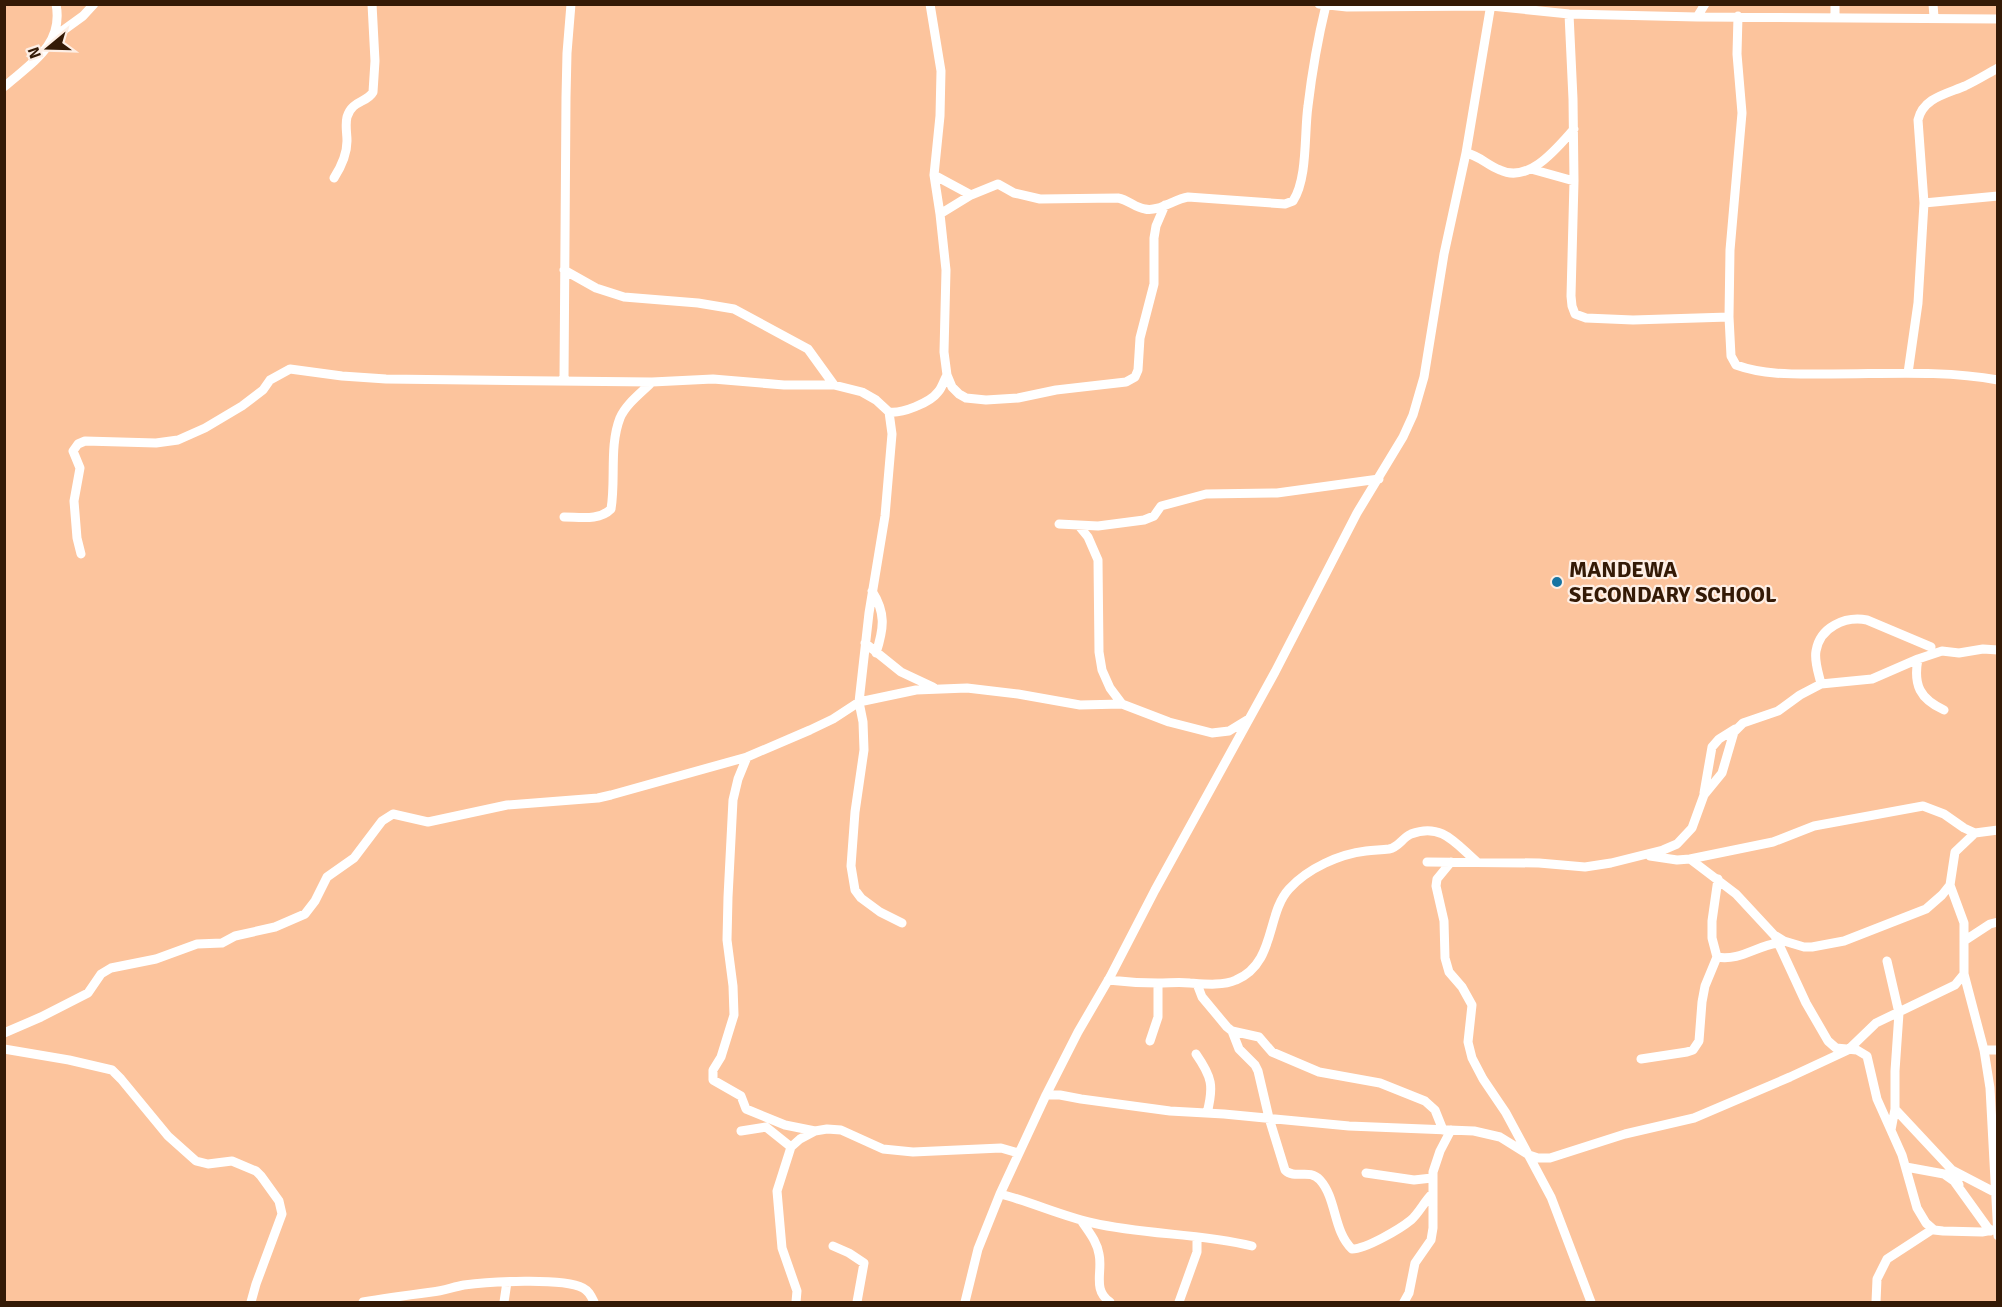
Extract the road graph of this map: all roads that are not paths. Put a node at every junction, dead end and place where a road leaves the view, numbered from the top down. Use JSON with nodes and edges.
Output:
{"nodes":[{"id":1,"x":56,"y":4,"type":"edge"},
{"id":2,"x":94,"y":4,"type":"edge"},
{"id":3,"x":372,"y":4,"type":"edge"},
{"id":4,"x":571,"y":4,"type":"edge"},
{"id":5,"x":930,"y":4,"type":"edge"},
{"id":6,"x":1319,"y":4,"type":"edge"},
{"id":7,"x":1618,"y":4,"type":"edge"},
{"id":8,"x":1706,"y":4,"type":"edge"},
{"id":9,"x":1835,"y":4,"type":"edge"},
{"id":10,"x":1933,"y":4,"type":"edge"},
{"id":11,"x":1326,"y":5,"type":"edge"},
{"id":12,"x":1372,"y":5,"type":"edge"},
{"id":13,"x":1491,"y":5,"type":"edge"},
{"id":14,"x":1569,"y":14,"type":"junction"},
{"id":15,"x":1619,"y":15,"type":"junction"},
{"id":16,"x":1738,"y":16,"type":"junction"},
{"id":17,"x":1697,"y":17,"type":"junction"},
{"id":18,"x":1835,"y":17,"type":"junction"},
{"id":19,"x":1934,"y":17,"type":"junction"},
{"id":20,"x":1998,"y":19,"type":"edge"},
{"id":21,"x":54,"y":37,"type":"junction"},
{"id":22,"x":1998,"y":68,"type":"edge"},
{"id":23,"x":4,"y":87,"type":"edge"},
{"id":24,"x":1574,"y":129,"type":"junction"},
{"id":25,"x":1466,"y":153,"type":"junction"},
{"id":26,"x":1531,"y":169,"type":"junction"},
{"id":27,"x":934,"y":175,"type":"junction"},
{"id":28,"x":334,"y":178,"type":"dead end"},
{"id":29,"x":1574,"y":181,"type":"junction"},
{"id":30,"x":971,"y":195,"type":"junction"},
{"id":31,"x":1998,"y":196,"type":"edge"},
{"id":32,"x":1924,"y":203,"type":"junction"},
{"id":33,"x":1165,"y":205,"type":"junction"},
{"id":34,"x":940,"y":214,"type":"junction"},
{"id":35,"x":564,"y":270,"type":"junction"},
{"id":36,"x":1729,"y":317,"type":"junction"},
{"id":37,"x":1908,"y":374,"type":"junction"},
{"id":38,"x":947,"y":375,"type":"junction"},
{"id":39,"x":564,"y":380,"type":"junction"},
{"id":40,"x":1998,"y":380,"type":"edge"},
{"id":41,"x":652,"y":382,"type":"junction"},
{"id":42,"x":834,"y":385,"type":"junction"},
{"id":43,"x":889,"y":411,"type":"junction"},
{"id":44,"x":1379,"y":479,"type":"junction"},
{"id":45,"x":564,"y":517,"type":"dead end"},
{"id":46,"x":1059,"y":524,"type":"dead end"},
{"id":47,"x":1079,"y":526,"type":"junction"},
{"id":48,"x":81,"y":554,"type":"dead end"},
{"id":49,"x":872,"y":591,"type":"junction"},
{"id":50,"x":865,"y":643,"type":"junction"},
{"id":51,"x":1930,"y":647,"type":"dead end"},
{"id":52,"x":1998,"y":650,"type":"edge"},
{"id":53,"x":876,"y":653,"type":"junction"},
{"id":54,"x":1918,"y":659,"type":"junction"},
{"id":55,"x":1821,"y":684,"type":"junction"},
{"id":56,"x":938,"y":689,"type":"junction"},
{"id":57,"x":859,"y":702,"type":"junction"},
{"id":58,"x":1122,"y":704,"type":"junction"},
{"id":59,"x":1944,"y":710,"type":"dead end"},
{"id":60,"x":1249,"y":719,"type":"junction"},
{"id":61,"x":1738,"y":727,"type":"junction"},
{"id":62,"x":747,"y":757,"type":"junction"},
{"id":63,"x":1704,"y":795,"type":"junction"},
{"id":64,"x":1998,"y":830,"type":"edge"},
{"id":65,"x":1975,"y":833,"type":"junction"},
{"id":66,"x":1646,"y":855,"type":"junction"},
{"id":67,"x":1690,"y":858,"type":"junction"},
{"id":68,"x":1427,"y":862,"type":"dead end"},
{"id":69,"x":1451,"y":862,"type":"junction"},
{"id":70,"x":1477,"y":862,"type":"junction"},
{"id":71,"x":1718,"y":879,"type":"junction"},
{"id":72,"x":1950,"y":885,"type":"junction"},
{"id":73,"x":1998,"y":922,"type":"edge"},
{"id":74,"x":902,"y":923,"type":"dead end"},
{"id":75,"x":1777,"y":940,"type":"junction"},
{"id":76,"x":1964,"y":941,"type":"junction"},
{"id":77,"x":1717,"y":957,"type":"junction"},
{"id":78,"x":1887,"y":961,"type":"dead end"},
{"id":79,"x":1964,"y":974,"type":"junction"},
{"id":80,"x":1108,"y":980,"type":"junction"},
{"id":81,"x":1158,"y":983,"type":"junction"},
{"id":82,"x":1197,"y":984,"type":"junction"},
{"id":83,"x":1899,"y":1013,"type":"junction"},
{"id":84,"x":1232,"y":1030,"type":"junction"},
{"id":85,"x":4,"y":1032,"type":"edge"},
{"id":86,"x":1150,"y":1041,"type":"dead end"},
{"id":87,"x":4,"y":1049,"type":"edge"},
{"id":88,"x":1848,"y":1050,"type":"junction"},
{"id":89,"x":1984,"y":1050,"type":"junction"},
{"id":90,"x":1998,"y":1050,"type":"edge"},
{"id":91,"x":1196,"y":1054,"type":"dead end"},
{"id":92,"x":1641,"y":1059,"type":"dead end"},
{"id":93,"x":1046,"y":1095,"type":"junction"},
{"id":94,"x":1895,"y":1109,"type":"junction"},
{"id":95,"x":1207,"y":1113,"type":"junction"},
{"id":96,"x":1269,"y":1118,"type":"junction"},
{"id":97,"x":1447,"y":1130,"type":"junction"},
{"id":98,"x":1891,"y":1130,"type":"junction"},
{"id":99,"x":741,"y":1131,"type":"dead end"},
{"id":100,"x":815,"y":1131,"type":"junction"},
{"id":101,"x":791,"y":1148,"type":"junction"},
{"id":102,"x":1018,"y":1154,"type":"junction"},
{"id":103,"x":1529,"y":1155,"type":"junction"},
{"id":104,"x":1906,"y":1167,"type":"junction"},
{"id":105,"x":1952,"y":1170,"type":"junction"},
{"id":106,"x":1366,"y":1173,"type":"dead end"},
{"id":107,"x":1432,"y":1178,"type":"junction"},
{"id":108,"x":1960,"y":1190,"type":"junction"},
{"id":109,"x":1000,"y":1194,"type":"junction"},
{"id":110,"x":1432,"y":1194,"type":"junction"},
{"id":111,"x":1997,"y":1194,"type":"edge"},
{"id":112,"x":1082,"y":1220,"type":"junction"},
{"id":113,"x":1933,"y":1229,"type":"junction"},
{"id":114,"x":1995,"y":1231,"type":"edge"},
{"id":115,"x":1197,"y":1237,"type":"junction"},
{"id":116,"x":833,"y":1246,"type":"dead end"},
{"id":117,"x":1252,"y":1246,"type":"dead end"},
{"id":118,"x":507,"y":1282,"type":"junction"},
{"id":119,"x":251,"y":1302,"type":"edge"},
{"id":120,"x":363,"y":1302,"type":"edge"},
{"id":121,"x":504,"y":1302,"type":"edge"},
{"id":122,"x":594,"y":1302,"type":"edge"},
{"id":123,"x":796,"y":1302,"type":"edge"},
{"id":124,"x":857,"y":1302,"type":"edge"},
{"id":125,"x":964,"y":1302,"type":"edge"},
{"id":126,"x":1110,"y":1302,"type":"edge"},
{"id":127,"x":1179,"y":1302,"type":"edge"},
{"id":128,"x":1404,"y":1302,"type":"edge"},
{"id":129,"x":1591,"y":1302,"type":"edge"},
{"id":130,"x":1876,"y":1302,"type":"edge"}],
"edges":[{"from":1,"to":21,"type":"street"},
{"from":2,"to":21,"type":"street"},
{"from":3,"to":28,"type":"street"},
{"from":4,"to":35,"type":"street"},
{"from":5,"to":27,"type":"street"},
{"from":6,"to":11,"type":"street"},
{"from":7,"to":15,"type":"street"},
{"from":8,"to":17,"type":"street"},
{"from":9,"to":18,"type":"street"},
{"from":10,"to":19,"type":"street"},
{"from":11,"to":12,"type":"street"},
{"from":11,"to":33,"type":"street"},
{"from":12,"to":13,"type":"street"},
{"from":13,"to":14,"type":"street"},
{"from":13,"to":25,"type":"street"},
{"from":14,"to":15,"type":"street"},
{"from":14,"to":24,"type":"street"},
{"from":15,"to":17,"type":"street"},
{"from":16,"to":17,"type":"street"},
{"from":16,"to":18,"type":"street"},
{"from":16,"to":36,"type":"street"},
{"from":18,"to":19,"type":"street"},
{"from":19,"to":20,"type":"street"},
{"from":21,"to":23,"type":"street"},
{"from":22,"to":32,"type":"street"},
{"from":24,"to":26,"type":"street"},
{"from":24,"to":29,"type":"street"},
{"from":25,"to":26,"type":"street"},
{"from":25,"to":44,"type":"street"},
{"from":26,"to":29,"type":"street"},
{"from":27,"to":30,"type":"street"},
{"from":27,"to":34,"type":"street"},
{"from":29,"to":36,"type":"street"},
{"from":30,"to":33,"type":"street"},
{"from":30,"to":34,"type":"street"},
{"from":31,"to":32,"type":"street"},
{"from":32,"to":37,"type":"street"},
{"from":33,"to":38,"type":"street"},
{"from":34,"to":38,"type":"street"},
{"from":35,"to":39,"type":"street"},
{"from":35,"to":42,"type":"street"},
{"from":36,"to":37,"type":"street"},
{"from":37,"to":40,"type":"street"},
{"from":38,"to":43,"type":"street"},
{"from":39,"to":41,"type":"street"},
{"from":39,"to":48,"type":"street"},
{"from":41,"to":42,"type":"street"},
{"from":41,"to":45,"type":"street"},
{"from":42,"to":43,"type":"street"},
{"from":43,"to":49,"type":"street"},
{"from":44,"to":47,"type":"street"},
{"from":44,"to":60,"type":"street"},
{"from":46,"to":47,"type":"street"},
{"from":47,"to":58,"type":"street"},
{"from":49,"to":50,"type":"street"},
{"from":49,"to":53,"type":"street"},
{"from":50,"to":53,"type":"street"},
{"from":50,"to":57,"type":"street"},
{"from":51,"to":55,"type":"street"},
{"from":52,"to":54,"type":"street"},
{"from":53,"to":56,"type":"street"},
{"from":54,"to":55,"type":"street"},
{"from":54,"to":59,"type":"street"},
{"from":55,"to":61,"type":"street"},
{"from":56,"to":57,"type":"street"},
{"from":56,"to":58,"type":"street"},
{"from":57,"to":62,"type":"street"},
{"from":57,"to":74,"type":"street"},
{"from":58,"to":60,"type":"street"},
{"from":60,"to":80,"type":"street"},
{"from":61,"to":63,"type":"street"},
{"from":61,"to":63,"type":"street"},
{"from":62,"to":85,"type":"street"},
{"from":62,"to":100,"type":"street"},
{"from":63,"to":66,"type":"street"},
{"from":64,"to":65,"type":"street"},
{"from":65,"to":67,"type":"street"},
{"from":65,"to":72,"type":"street"},
{"from":66,"to":67,"type":"street"},
{"from":66,"to":70,"type":"street"},
{"from":67,"to":71,"type":"street"},
{"from":68,"to":69,"type":"street"},
{"from":69,"to":70,"type":"street"},
{"from":69,"to":103,"type":"street"},
{"from":70,"to":82,"type":"street"},
{"from":71,"to":75,"type":"street"},
{"from":71,"to":77,"type":"street"},
{"from":72,"to":75,"type":"street"},
{"from":72,"to":76,"type":"street"},
{"from":73,"to":76,"type":"street"},
{"from":75,"to":77,"type":"street"},
{"from":75,"to":88,"type":"street"},
{"from":76,"to":79,"type":"street"},
{"from":77,"to":92,"type":"street"},
{"from":78,"to":83,"type":"street"},
{"from":79,"to":83,"type":"street"},
{"from":79,"to":89,"type":"street"},
{"from":80,"to":81,"type":"street"},
{"from":80,"to":93,"type":"street"},
{"from":81,"to":82,"type":"street"},
{"from":81,"to":86,"type":"street"},
{"from":82,"to":84,"type":"street"},
{"from":83,"to":88,"type":"street"},
{"from":83,"to":94,"type":"street"},
{"from":84,"to":96,"type":"street"},
{"from":84,"to":97,"type":"street"},
{"from":87,"to":119,"type":"street"},
{"from":88,"to":98,"type":"street"},
{"from":88,"to":103,"type":"street"},
{"from":89,"to":90,"type":"street"},
{"from":89,"to":111,"type":"street"},
{"from":91,"to":95,"type":"street"},
{"from":93,"to":95,"type":"street"},
{"from":93,"to":102,"type":"street"},
{"from":94,"to":98,"type":"street"},
{"from":94,"to":105,"type":"street"},
{"from":95,"to":96,"type":"street"},
{"from":96,"to":97,"type":"street"},
{"from":96,"to":110,"type":"street"},
{"from":97,"to":103,"type":"street"},
{"from":97,"to":107,"type":"street"},
{"from":98,"to":104,"type":"street"},
{"from":99,"to":101,"type":"street"},
{"from":100,"to":101,"type":"street"},
{"from":100,"to":102,"type":"street"},
{"from":101,"to":123,"type":"street"},
{"from":102,"to":109,"type":"street"},
{"from":103,"to":129,"type":"street"},
{"from":104,"to":108,"type":"street"},
{"from":104,"to":113,"type":"street"},
{"from":105,"to":108,"type":"street"},
{"from":105,"to":111,"type":"street"},
{"from":106,"to":107,"type":"street"},
{"from":107,"to":110,"type":"street"},
{"from":108,"to":114,"type":"street"},
{"from":109,"to":112,"type":"street"},
{"from":109,"to":125,"type":"street"},
{"from":110,"to":128,"type":"street"},
{"from":111,"to":114,"type":"street"},
{"from":112,"to":115,"type":"street"},
{"from":112,"to":126,"type":"street"},
{"from":113,"to":114,"type":"street"},
{"from":113,"to":130,"type":"street"},
{"from":115,"to":117,"type":"street"},
{"from":115,"to":127,"type":"street"},
{"from":116,"to":124,"type":"street"},
{"from":118,"to":120,"type":"street"},
{"from":118,"to":121,"type":"street"},
{"from":118,"to":122,"type":"street"}]}
